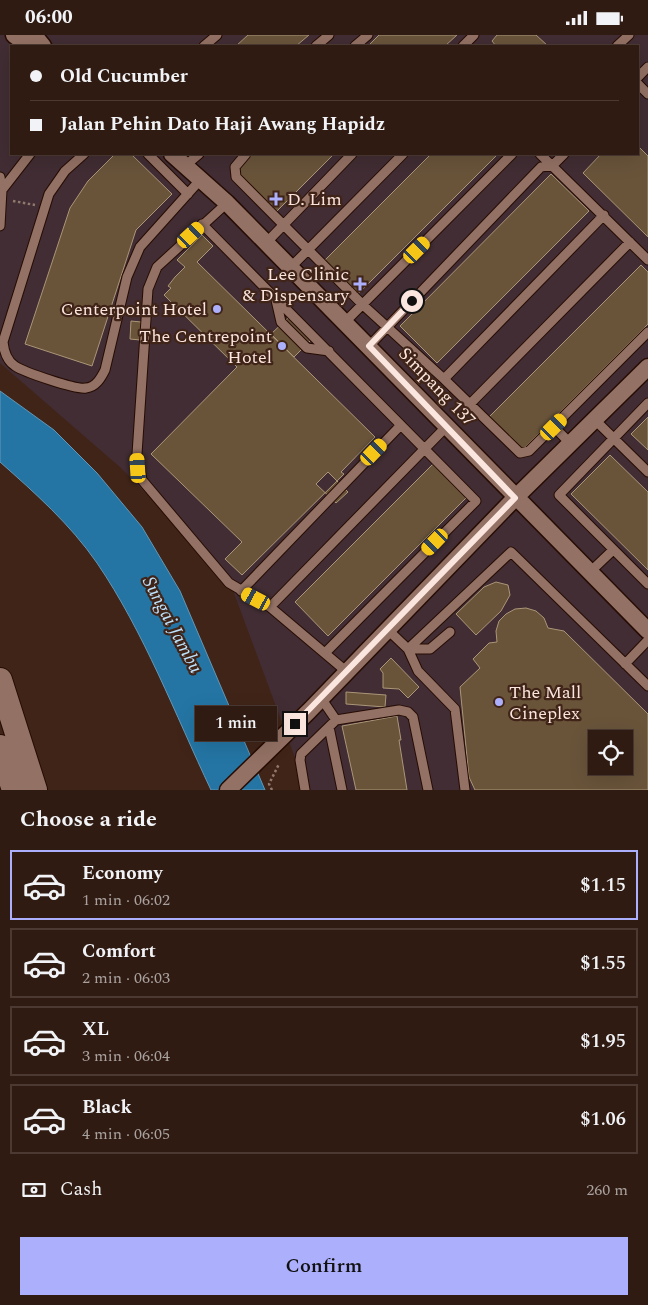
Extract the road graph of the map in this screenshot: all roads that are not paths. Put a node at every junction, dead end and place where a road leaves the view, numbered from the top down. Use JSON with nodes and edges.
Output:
{"nodes":[{"id":1,"x":14,"y":35,"type":"edge"},
{"id":2,"x":34,"y":35,"type":"edge"},
{"id":3,"x":329,"y":35,"type":"edge"},
{"id":4,"x":368,"y":35,"type":"edge"},
{"id":5,"x":474,"y":35,"type":"edge"},
{"id":6,"x":629,"y":35,"type":"edge"},
{"id":7,"x":28,"y":45,"type":"edge"},
{"id":8,"x":42,"y":45,"type":"edge"},
{"id":9,"x":317,"y":45,"type":"edge"},
{"id":10,"x":356,"y":45,"type":"edge"},
{"id":11,"x":464,"y":45,"type":"edge"},
{"id":12,"x":617,"y":45,"type":"edge"},
{"id":13,"x":648,"y":67,"type":"edge"},
{"id":14,"x":639,"y":76,"type":"edge"},
{"id":15,"x":639,"y":85,"type":"edge"},
{"id":16,"x":648,"y":94,"type":"edge"},
{"id":17,"x":29,"y":155,"type":"edge"},
{"id":18,"x":83,"y":155,"type":"edge"},
{"id":19,"x":149,"y":155,"type":"edge"},
{"id":20,"x":173,"y":155,"type":"edge"},
{"id":21,"x":198,"y":155,"type":"edge"},
{"id":22,"x":245,"y":155,"type":"edge"},
{"id":23,"x":351,"y":155,"type":"edge"},
{"id":24,"x":402,"y":155,"type":"edge"},
{"id":25,"x":511,"y":155,"type":"edge"},
{"id":26,"x":541,"y":155,"type":"edge"},
{"id":27,"x":563,"y":155,"type":"edge"},
{"id":28,"x":186,"y":165,"type":"junction"},
{"id":29,"x":553,"y":165,"type":"junction"},
{"id":30,"x":0,"y":177,"type":"edge"},
{"id":31,"x":201,"y":179,"type":"junction"},
{"id":32,"x":2,"y":190,"type":"junction"},
{"id":33,"x":188,"y":194,"type":"junction"},
{"id":34,"x":227,"y":203,"type":"junction"},
{"id":35,"x":604,"y":215,"type":"junction"},
{"id":36,"x":202,"y":224,"type":"junction"},
{"id":37,"x":285,"y":225,"type":"junction"},
{"id":38,"x":0,"y":226,"type":"edge"},
{"id":39,"x":630,"y":242,"type":"junction"},
{"id":40,"x":266,"y":243,"type":"junction"},
{"id":41,"x":308,"y":251,"type":"junction"},
{"id":42,"x":648,"y":260,"type":"edge"},
{"id":43,"x":290,"y":268,"type":"junction"},
{"id":44,"x":276,"y":299,"type":"junction"},
{"id":45,"x":363,"y":305,"type":"junction"},
{"id":46,"x":345,"y":322,"type":"junction"},
{"id":47,"x":387,"y":327,"type":"junction"},
{"id":48,"x":648,"y":332,"type":"edge"},
{"id":49,"x":369,"y":346,"type":"junction"},
{"id":50,"x":330,"y":351,"type":"junction"},
{"id":51,"x":648,"y":367,"type":"edge"},
{"id":52,"x":444,"y":379,"type":"junction"},
{"id":53,"x":648,"y":403,"type":"edge"},
{"id":54,"x":469,"y":405,"type":"junction"},
{"id":55,"x":595,"y":420,"type":"junction"},
{"id":56,"x":400,"y":426,"type":"junction"},
{"id":57,"x":446,"y":427,"type":"junction"},
{"id":58,"x":554,"y":427,"type":"junction"},
{"id":59,"x":613,"y":438,"type":"junction"},
{"id":60,"x":571,"y":444,"type":"junction"},
{"id":61,"x":423,"y":449,"type":"junction"},
{"id":62,"x":648,"y":472,"type":"edge"},
{"id":63,"x":515,"y":498,"type":"junction"},
{"id":64,"x":613,"y":550,"type":"junction"},
{"id":65,"x":590,"y":572,"type":"junction"},
{"id":66,"x":648,"y":584,"type":"edge"},
{"id":67,"x":241,"y":591,"type":"junction"},
{"id":68,"x":270,"y":607,"type":"junction"},
{"id":69,"x":388,"y":630,"type":"junction"},
{"id":70,"x":648,"y":631,"type":"edge"},
{"id":71,"x":450,"y":633,"type":"dead end"},
{"id":72,"x":648,"y":640,"type":"edge"},
{"id":73,"x":408,"y":649,"type":"junction"},
{"id":74,"x":325,"y":653,"type":"junction"},
{"id":75,"x":625,"y":664,"type":"junction"},
{"id":76,"x":347,"y":672,"type":"junction"},
{"id":77,"x":0,"y":680,"type":"edge"},
{"id":78,"x":648,"y":686,"type":"edge"},
{"id":79,"x":321,"y":698,"type":"junction"},
{"id":80,"x":336,"y":720,"type":"junction"},
{"id":81,"x":329,"y":727,"type":"junction"},
{"id":82,"x":0,"y":747,"type":"edge"},
{"id":83,"x":32,"y":788,"type":"edge"},
{"id":84,"x":228,"y":790,"type":"edge"},
{"id":85,"x":305,"y":790,"type":"edge"},
{"id":86,"x":342,"y":790,"type":"edge"},
{"id":87,"x":428,"y":790,"type":"edge"},
{"id":88,"x":465,"y":790,"type":"edge"}],
"edges":[{"from":1,"to":7,"type":"street"},
{"from":2,"to":8,"type":"street"},
{"from":3,"to":9,"type":"lane"},
{"from":4,"to":10,"type":"lane"},
{"from":5,"to":11,"type":"lane"},
{"from":6,"to":12,"type":"lane"},
{"from":13,"to":14,"type":"lane"},
{"from":15,"to":16,"type":"lane"},
{"from":17,"to":32,"type":"lane"},
{"from":18,"to":33,"type":"lane"},
{"from":19,"to":33,"type":"lane"},
{"from":20,"to":28,"type":"street","name":"Simpang 137"},
{"from":21,"to":28,"type":"lane"},
{"from":22,"to":37,"type":"lane"},
{"from":23,"to":37,"type":"lane"},
{"from":24,"to":41,"type":"lane"},
{"from":25,"to":45,"type":"lane"},
{"from":26,"to":29,"type":"lane"},
{"from":27,"to":29,"type":"lane"},
{"from":28,"to":31,"type":"street","name":"Simpang 137"},
{"from":29,"to":35,"type":"lane"},
{"from":29,"to":47,"type":"lane"},
{"from":30,"to":32,"type":"lane"},
{"from":31,"to":33,"type":"lane"},
{"from":31,"to":34,"type":"street","name":"Simpang 137"},
{"from":32,"to":38,"type":"lane"},
{"from":34,"to":36,"type":"lane"},
{"from":34,"to":40,"type":"street","name":"Simpang 137"},
{"from":35,"to":39,"type":"lane"},
{"from":35,"to":52,"type":"lane"},
{"from":36,"to":44,"type":"lane"},
{"from":36,"to":67,"type":"lane"},
{"from":37,"to":40,"type":"lane"},
{"from":37,"to":41,"type":"lane"},
{"from":39,"to":42,"type":"lane"},
{"from":39,"to":54,"type":"lane"},
{"from":40,"to":43,"type":"street","name":"Simpang 137"},
{"from":41,"to":43,"type":"lane"},
{"from":41,"to":45,"type":"lane"},
{"from":43,"to":46,"type":"street","name":"Simpang 137"},
{"from":44,"to":50,"type":"lane"},
{"from":44,"to":50,"type":"lane"},
{"from":45,"to":46,"type":"lane"},
{"from":45,"to":47,"type":"lane"},
{"from":46,"to":49,"type":"street","name":"Simpang 137"},
{"from":47,"to":49,"type":"lane"},
{"from":47,"to":52,"type":"lane"},
{"from":48,"to":58,"type":"lane"},
{"from":49,"to":57,"type":"street","name":"Simpang 137"},
{"from":50,"to":56,"type":"lane"},
{"from":51,"to":55,"type":"street"},
{"from":52,"to":54,"type":"lane"},
{"from":53,"to":59,"type":"lane"},
{"from":54,"to":58,"type":"lane"},
{"from":55,"to":59,"type":"lane"},
{"from":55,"to":60,"type":"street"},
{"from":56,"to":61,"type":"lane"},
{"from":56,"to":67,"type":"lane"},
{"from":57,"to":61,"type":"lane"},
{"from":57,"to":63,"type":"street","name":"Simpang 137"},
{"from":58,"to":60,"type":"lane"},
{"from":59,"to":62,"type":"lane"},
{"from":59,"to":64,"type":"lane"},
{"from":60,"to":63,"type":"street"},
{"from":61,"to":68,"type":"lane"},
{"from":61,"to":74,"type":"lane"},
{"from":63,"to":65,"type":"street","name":"Simpang 137"},
{"from":63,"to":69,"type":"street"},
{"from":64,"to":65,"type":"lane"},
{"from":64,"to":66,"type":"lane"},
{"from":65,"to":70,"type":"street","name":"Simpang 137"},
{"from":67,"to":68,"type":"lane"},
{"from":68,"to":74,"type":"lane"},
{"from":69,"to":73,"type":"lane"},
{"from":69,"to":76,"type":"street"},
{"from":71,"to":73,"type":"lane"},
{"from":72,"to":75,"type":"lane"},
{"from":73,"to":75,"type":"lane"},
{"from":73,"to":88,"type":"lane"},
{"from":74,"to":76,"type":"lane"},
{"from":75,"to":78,"type":"lane"},
{"from":76,"to":79,"type":"street"},
{"from":77,"to":83,"type":"street"},
{"from":79,"to":80,"type":"lane"},
{"from":79,"to":84,"type":"street"},
{"from":80,"to":81,"type":"lane"},
{"from":80,"to":87,"type":"lane"},
{"from":81,"to":85,"type":"lane"},
{"from":81,"to":86,"type":"lane"},
{"from":82,"to":83,"type":"street"}]}
